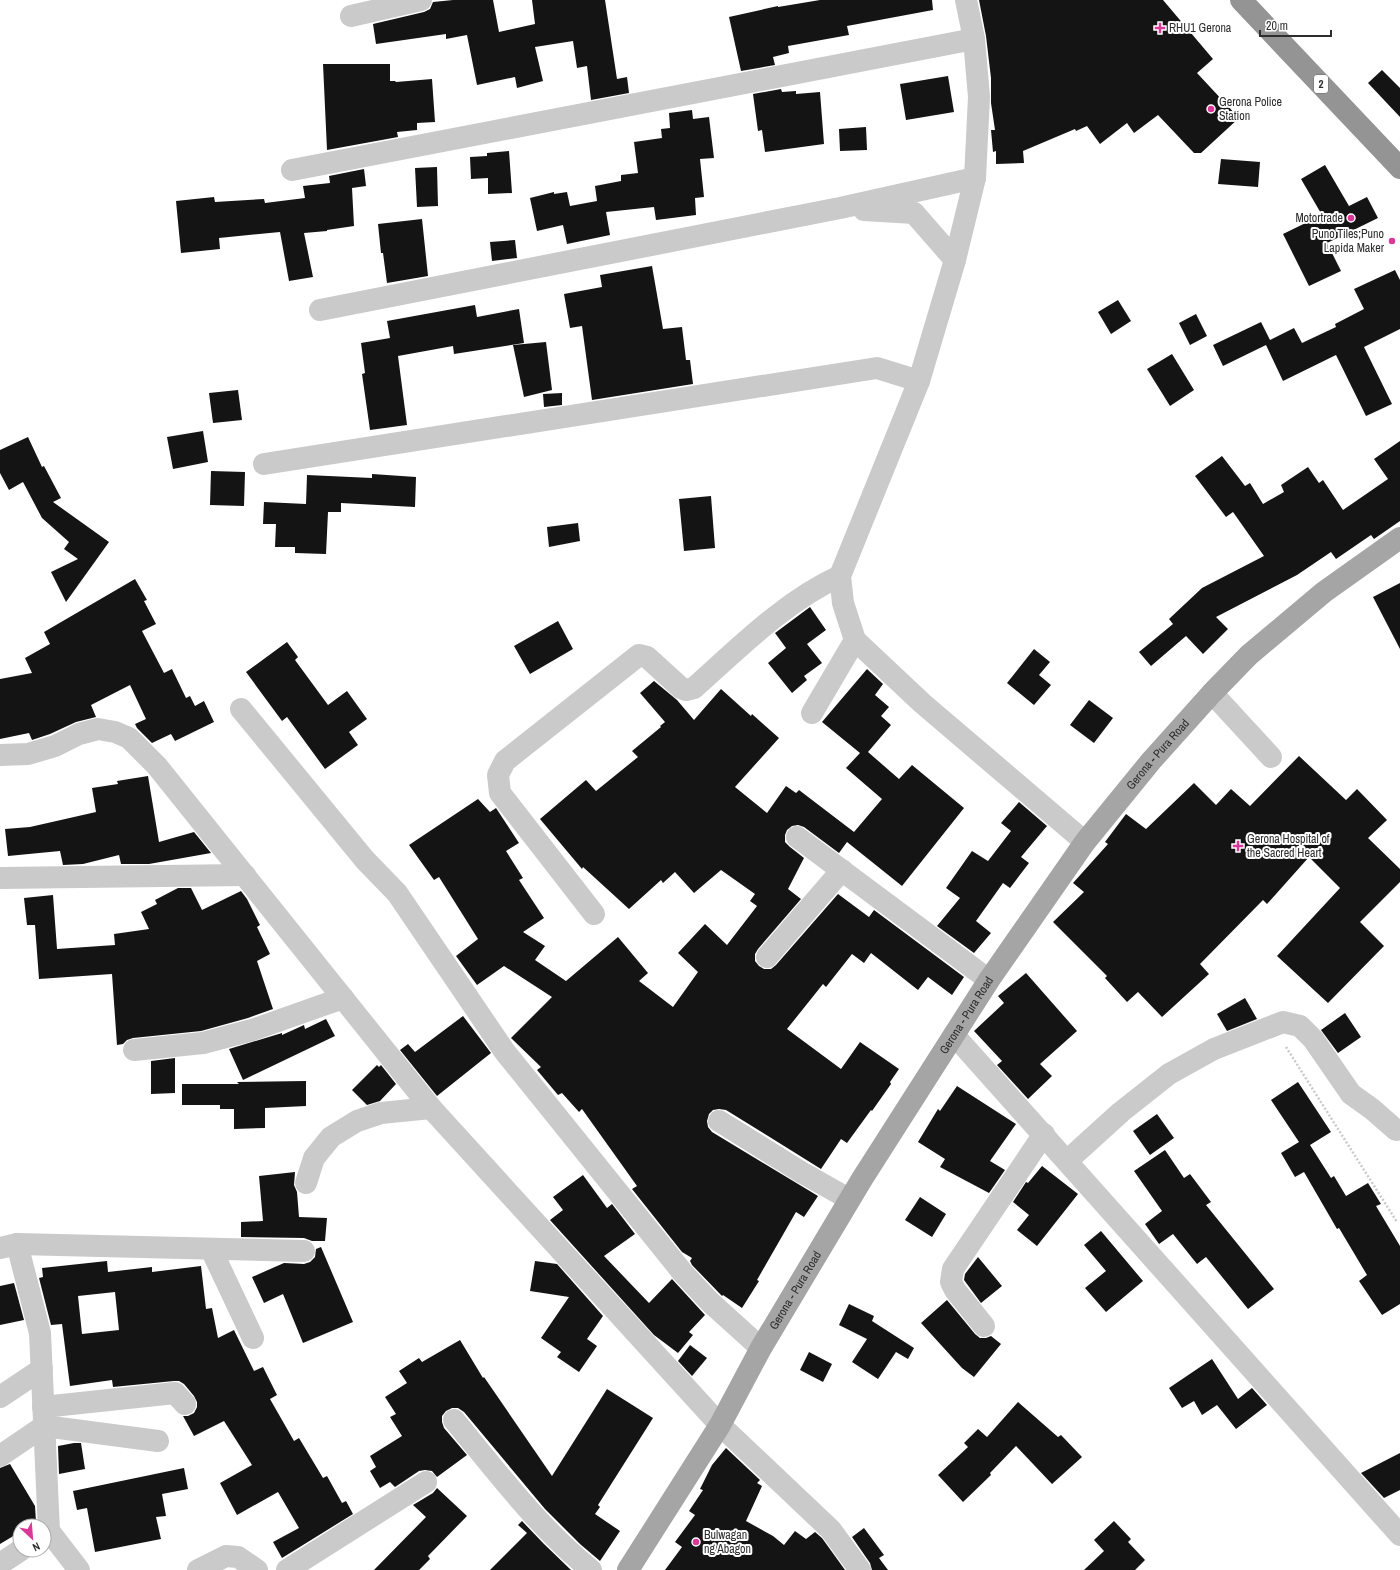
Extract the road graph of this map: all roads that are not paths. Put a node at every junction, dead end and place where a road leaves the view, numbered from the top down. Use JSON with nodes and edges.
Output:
{"nodes":[{"id":1,"x":421,"y":0,"type":"edge"},
{"id":2,"x":966,"y":0,"type":"edge"},
{"id":3,"x":1241,"y":0,"type":"edge"},
{"id":4,"x":351,"y":16,"type":"dead end"},
{"id":5,"x":974,"y":39,"type":"junction"},
{"id":6,"x":1400,"y":168,"type":"edge"},
{"id":7,"x":292,"y":170,"type":"dead end"},
{"id":8,"x":975,"y":178,"type":"junction"},
{"id":9,"x":840,"y":208,"type":"junction"},
{"id":10,"x":955,"y":260,"type":"junction"},
{"id":11,"x":320,"y":310,"type":"dead end"},
{"id":12,"x":919,"y":382,"type":"junction"},
{"id":13,"x":264,"y":464,"type":"dead end"},
{"id":14,"x":1400,"y":538,"type":"edge"},
{"id":15,"x":840,"y":576,"type":"junction"},
{"id":16,"x":855,"y":640,"type":"junction"},
{"id":17,"x":1212,"y":693,"type":"junction"},
{"id":18,"x":241,"y":709,"type":"dead end"},
{"id":19,"x":812,"y":713,"type":"dead end"},
{"id":20,"x":0,"y":755,"type":"edge"},
{"id":21,"x":1272,"y":757,"type":"dead end"},
{"id":22,"x":796,"y":837,"type":"dead end"},
{"id":23,"x":1085,"y":842,"type":"junction"},
{"id":24,"x":842,"y":870,"type":"junction"},
{"id":25,"x":245,"y":875,"type":"junction"},
{"id":26,"x":0,"y":878,"type":"edge"},
{"id":27,"x":594,"y":914,"type":"dead end"},
{"id":28,"x":767,"y":957,"type":"dead end"},
{"id":29,"x":989,"y":980,"type":"junction"},
{"id":30,"x":343,"y":998,"type":"junction"},
{"id":31,"x":954,"y":1035,"type":"junction"},
{"id":32,"x":134,"y":1050,"type":"dead end"},
{"id":33,"x":431,"y":1108,"type":"junction"},
{"id":34,"x":719,"y":1121,"type":"dead end"},
{"id":35,"x":1396,"y":1130,"type":"dead end"},
{"id":36,"x":1044,"y":1134,"type":"junction"},
{"id":37,"x":1067,"y":1161,"type":"junction"},
{"id":38,"x":306,"y":1183,"type":"dead end"},
{"id":39,"x":849,"y":1199,"type":"junction"},
{"id":40,"x":9,"y":1246,"type":"edge"},
{"id":41,"x":211,"y":1249,"type":"junction"},
{"id":42,"x":304,"y":1251,"type":"dead end"},
{"id":43,"x":984,"y":1326,"type":"dead end"},
{"id":44,"x":253,"y":1338,"type":"dead end"},
{"id":45,"x":761,"y":1348,"type":"junction"},
{"id":46,"x":42,"y":1369,"type":"junction"},
{"id":47,"x":0,"y":1397,"type":"edge"},
{"id":48,"x":185,"y":1404,"type":"dead end"},
{"id":49,"x":44,"y":1417,"type":"junction"},
{"id":50,"x":454,"y":1420,"type":"dead end"},
{"id":51,"x":720,"y":1425,"type":"junction"},
{"id":52,"x":158,"y":1441,"type":"dead end"},
{"id":53,"x":0,"y":1456,"type":"edge"},
{"id":54,"x":426,"y":1482,"type":"dead end"},
{"id":55,"x":47,"y":1518,"type":"edge"},
{"id":56,"x":1400,"y":1536,"type":"edge"},
{"id":57,"x":52,"y":1539,"type":"edge"},
{"id":58,"x":12,"y":1556,"type":"edge"},
{"id":59,"x":0,"y":1564,"type":"edge"},
{"id":60,"x":79,"y":1570,"type":"edge"},
{"id":61,"x":198,"y":1570,"type":"edge"},
{"id":62,"x":257,"y":1570,"type":"edge"},
{"id":63,"x":287,"y":1570,"type":"edge"},
{"id":64,"x":591,"y":1570,"type":"edge"},
{"id":65,"x":628,"y":1570,"type":"edge"},
{"id":66,"x":860,"y":1570,"type":"edge"}],
"edges":[{"from":1,"to":4,"type":"street"},
{"from":2,"to":5,"type":"street"},
{"from":3,"to":6,"type":"highway","number":"2"},
{"from":5,"to":7,"type":"street"},
{"from":5,"to":8,"type":"street"},
{"from":8,"to":9,"type":"street"},
{"from":8,"to":10,"type":"street"},
{"from":9,"to":10,"type":"street"},
{"from":9,"to":11,"type":"street"},
{"from":10,"to":12,"type":"street"},
{"from":12,"to":13,"type":"street"},
{"from":12,"to":15,"type":"street"},
{"from":14,"to":17,"type":"main road","name":"Gerona - Pura Road"},
{"from":15,"to":16,"type":"street"},
{"from":15,"to":27,"type":"street"},
{"from":16,"to":19,"type":"street"},
{"from":16,"to":23,"type":"street"},
{"from":17,"to":21,"type":"street"},
{"from":17,"to":23,"type":"main road","name":"Gerona - Pura Road"},
{"from":18,"to":45,"type":"street"},
{"from":20,"to":25,"type":"street"},
{"from":22,"to":24,"type":"street"},
{"from":23,"to":29,"type":"main road","name":"Gerona - Pura Road"},
{"from":24,"to":28,"type":"street"},
{"from":24,"to":29,"type":"street"},
{"from":25,"to":26,"type":"street"},
{"from":25,"to":30,"type":"street"},
{"from":29,"to":31,"type":"main road","name":"Gerona - Pura Road"},
{"from":30,"to":32,"type":"street"},
{"from":30,"to":33,"type":"street"},
{"from":31,"to":36,"type":"street"},
{"from":31,"to":39,"type":"main road","name":"Gerona - Pura Road"},
{"from":33,"to":38,"type":"street"},
{"from":33,"to":51,"type":"street"},
{"from":34,"to":39,"type":"street"},
{"from":35,"to":37,"type":"street"},
{"from":36,"to":37,"type":"street"},
{"from":36,"to":43,"type":"street"},
{"from":37,"to":56,"type":"street"},
{"from":39,"to":45,"type":"main road","name":"Gerona - Pura Road"},
{"from":40,"to":41,"type":"street"},
{"from":40,"to":46,"type":"street"},
{"from":41,"to":42,"type":"street"},
{"from":41,"to":44,"type":"street"},
{"from":45,"to":51,"type":"main road","name":"Gerona - Pura Road"},
{"from":46,"to":47,"type":"street"},
{"from":46,"to":49,"type":"street"},
{"from":48,"to":49,"type":"street"},
{"from":49,"to":52,"type":"street"},
{"from":49,"to":53,"type":"street"},
{"from":49,"to":55,"type":"street"},
{"from":50,"to":64,"type":"street"},
{"from":51,"to":65,"type":"main road","name":"Gerona - Pura Road"},
{"from":51,"to":66,"type":"street"},
{"from":54,"to":63,"type":"street"},
{"from":57,"to":60,"type":"street"},
{"from":58,"to":59,"type":"street"},
{"from":61,"to":62,"type":"street"}]}
